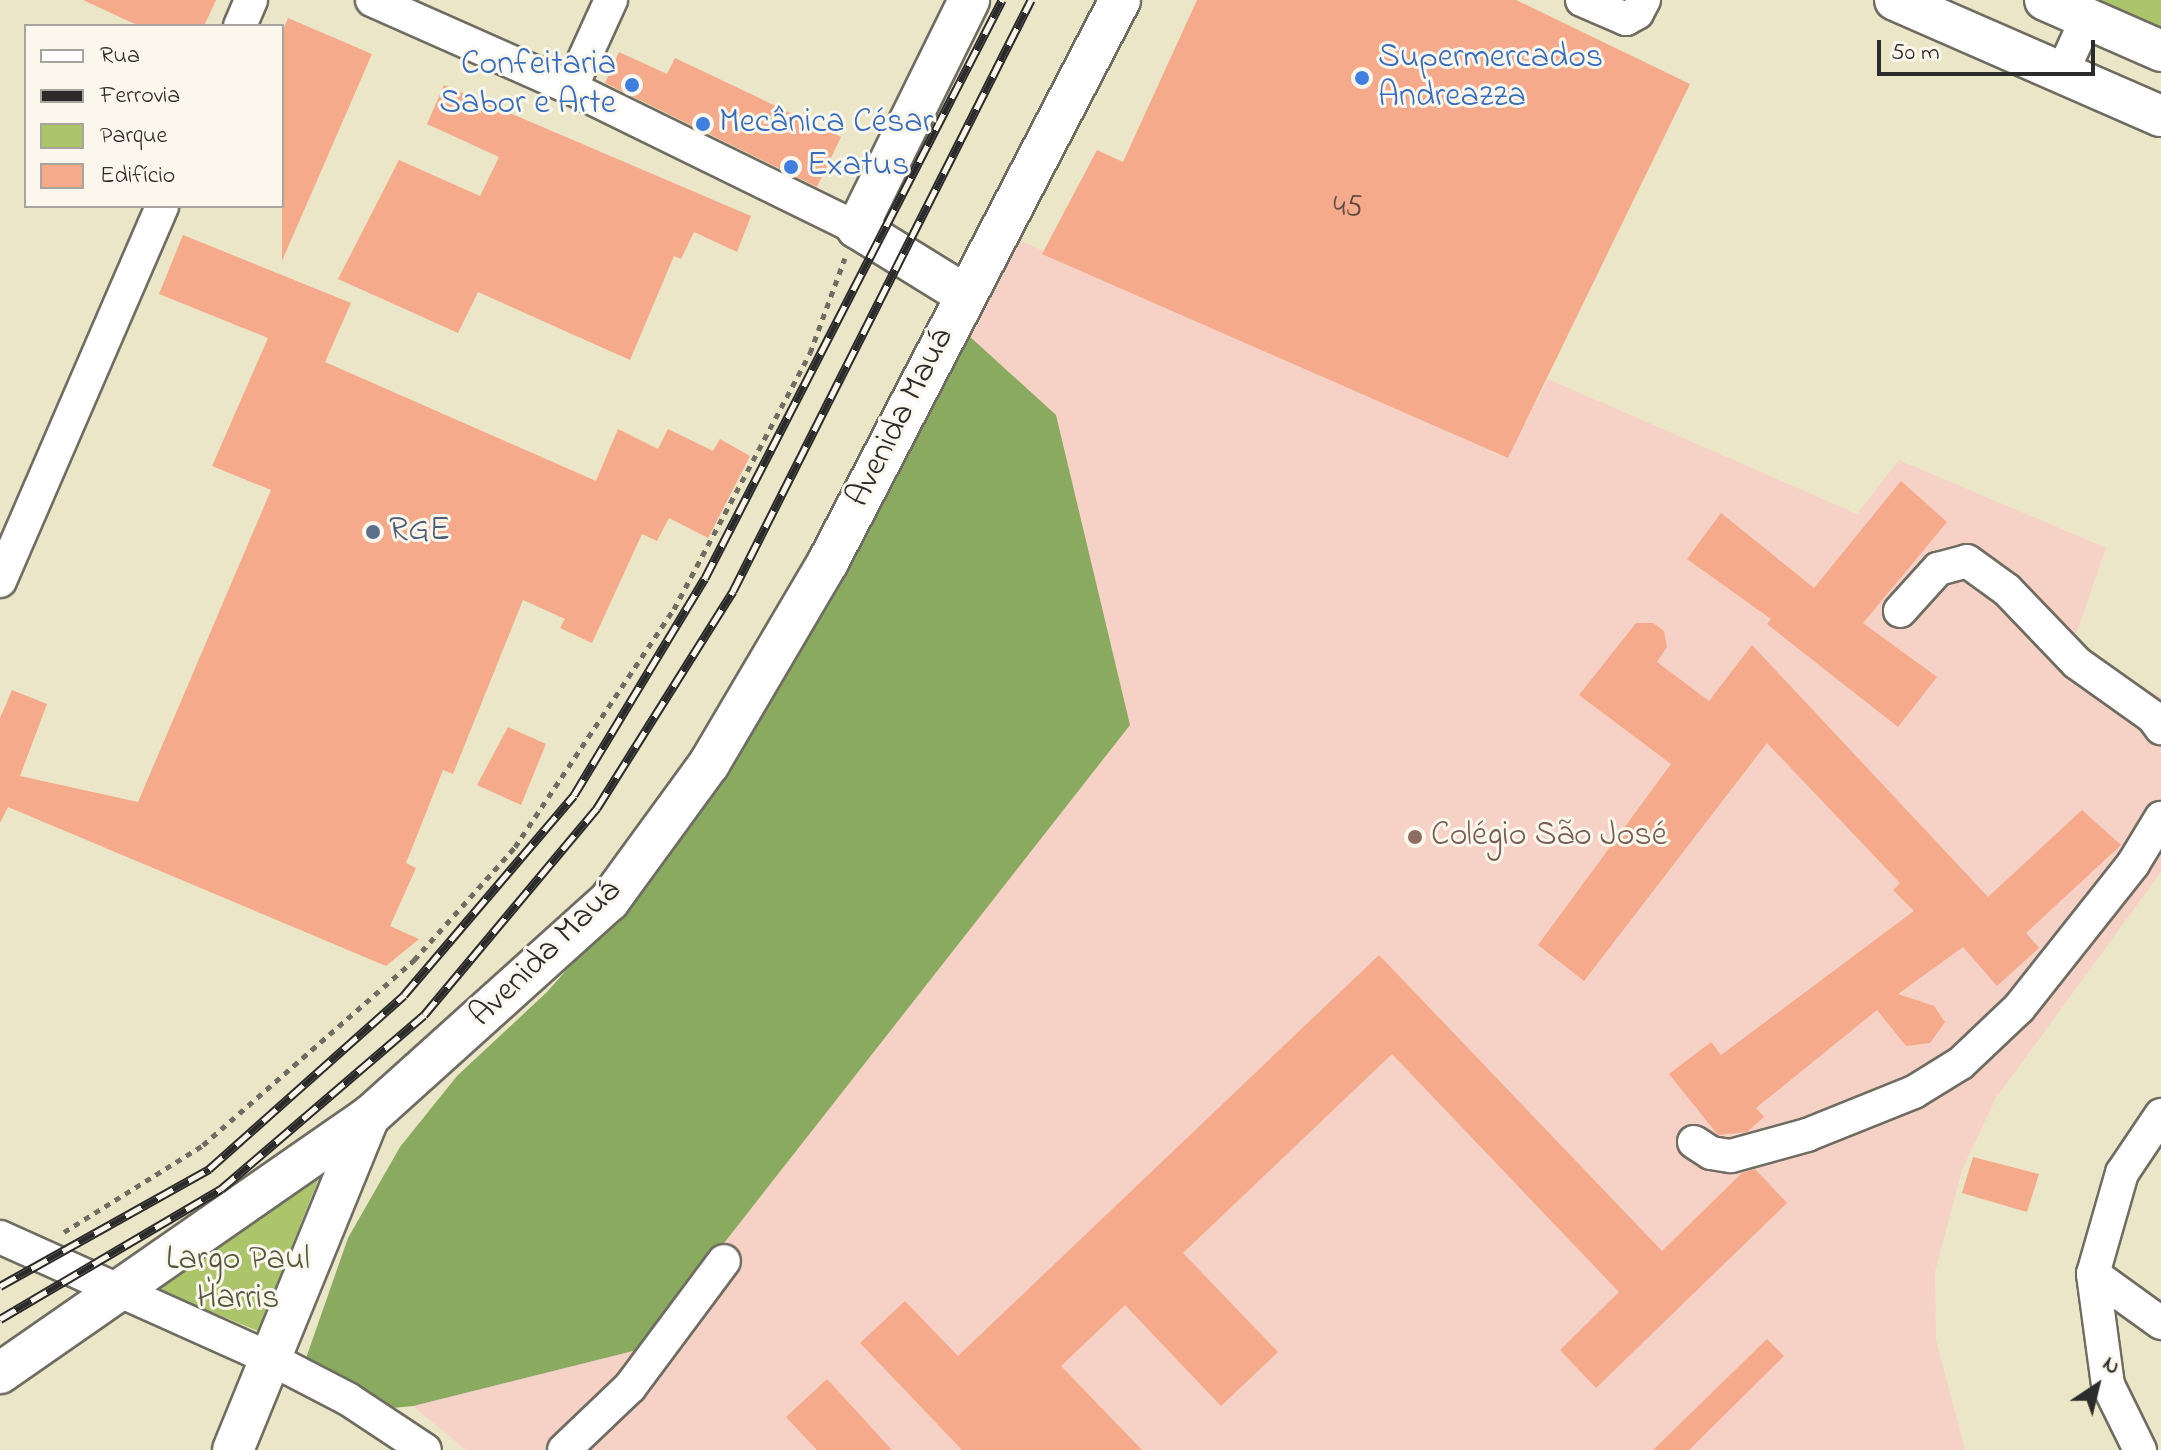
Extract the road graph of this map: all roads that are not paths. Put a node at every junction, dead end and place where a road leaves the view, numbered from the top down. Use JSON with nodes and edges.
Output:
{"nodes":[{"id":1,"x":251,"y":0,"type":"edge"},
{"id":2,"x":372,"y":0,"type":"edge"},
{"id":3,"x":611,"y":0,"type":"edge"},
{"id":4,"x":969,"y":0,"type":"edge"},
{"id":5,"x":1120,"y":0,"type":"edge"},
{"id":6,"x":1582,"y":0,"type":"edge"},
{"id":7,"x":1644,"y":0,"type":"edge"},
{"id":8,"x":1895,"y":0,"type":"edge"},
{"id":9,"x":2045,"y":0,"type":"edge"},
{"id":10,"x":2087,"y":18,"type":"junction"},
{"id":11,"x":241,"y":24,"type":"edge"},
{"id":12,"x":2161,"y":51,"type":"edge"},
{"id":13,"x":2062,"y":73,"type":"junction"},
{"id":14,"x":571,"y":88,"type":"junction"},
{"id":15,"x":2161,"y":116,"type":"edge"},
{"id":16,"x":161,"y":208,"type":"edge"},
{"id":17,"x":857,"y":228,"type":"junction"},
{"id":18,"x":964,"y":294,"type":"junction"},
{"id":19,"x":11,"y":523,"type":"edge"},
{"id":20,"x":0,"y":581,"type":"edge"},
{"id":21,"x":1900,"y":611,"type":"dead end"},
{"id":22,"x":2161,"y":728,"type":"edge"},
{"id":23,"x":2161,"y":818,"type":"edge"},
{"id":24,"x":2161,"y":1115,"type":"edge"},
{"id":25,"x":369,"y":1117,"type":"junction"},
{"id":26,"x":1694,"y":1142,"type":"dead end"},
{"id":27,"x":0,"y":1237,"type":"edge"},
{"id":28,"x":724,"y":1261,"type":"dead end"},
{"id":29,"x":2093,"y":1274,"type":"junction"},
{"id":30,"x":117,"y":1291,"type":"junction"},
{"id":31,"x":2161,"y":1323,"type":"edge"},
{"id":32,"x":269,"y":1358,"type":"junction"},
{"id":33,"x":0,"y":1373,"type":"edge"},
{"id":34,"x":233,"y":1450,"type":"edge"},
{"id":35,"x":425,"y":1450,"type":"edge"},
{"id":36,"x":564,"y":1450,"type":"edge"},
{"id":37,"x":2140,"y":1450,"type":"edge"}],
"edges":[{"from":1,"to":11,"type":"street"},
{"from":2,"to":14,"type":"street"},
{"from":3,"to":14,"type":"street"},
{"from":4,"to":17,"type":"main road"},
{"from":5,"to":18,"type":"main road","name":"Avenida Mauá"},
{"from":6,"to":7,"type":"street"},
{"from":8,"to":13,"type":"main road"},
{"from":9,"to":10,"type":"main road"},
{"from":10,"to":12,"type":"main road"},
{"from":10,"to":13,"type":"street"},
{"from":13,"to":15,"type":"main road"},
{"from":14,"to":17,"type":"street"},
{"from":16,"to":19,"type":"street"},
{"from":17,"to":18,"type":"main road","name":"Avenida Mauá"},
{"from":18,"to":25,"type":"main road","name":"Avenida Mauá"},
{"from":19,"to":20,"type":"street"},
{"from":21,"to":22,"type":"street"},
{"from":23,"to":26,"type":"street"},
{"from":24,"to":29,"type":"street"},
{"from":25,"to":30,"type":"main road","name":"Avenida Mauá"},
{"from":25,"to":32,"type":"main road"},
{"from":27,"to":30,"type":"street"},
{"from":28,"to":36,"type":"street"},
{"from":29,"to":31,"type":"street"},
{"from":29,"to":37,"type":"street"},
{"from":30,"to":32,"type":"street"},
{"from":30,"to":33,"type":"main road","name":"Avenida Mauá"},
{"from":32,"to":34,"type":"main road"},
{"from":32,"to":35,"type":"street"}]}
